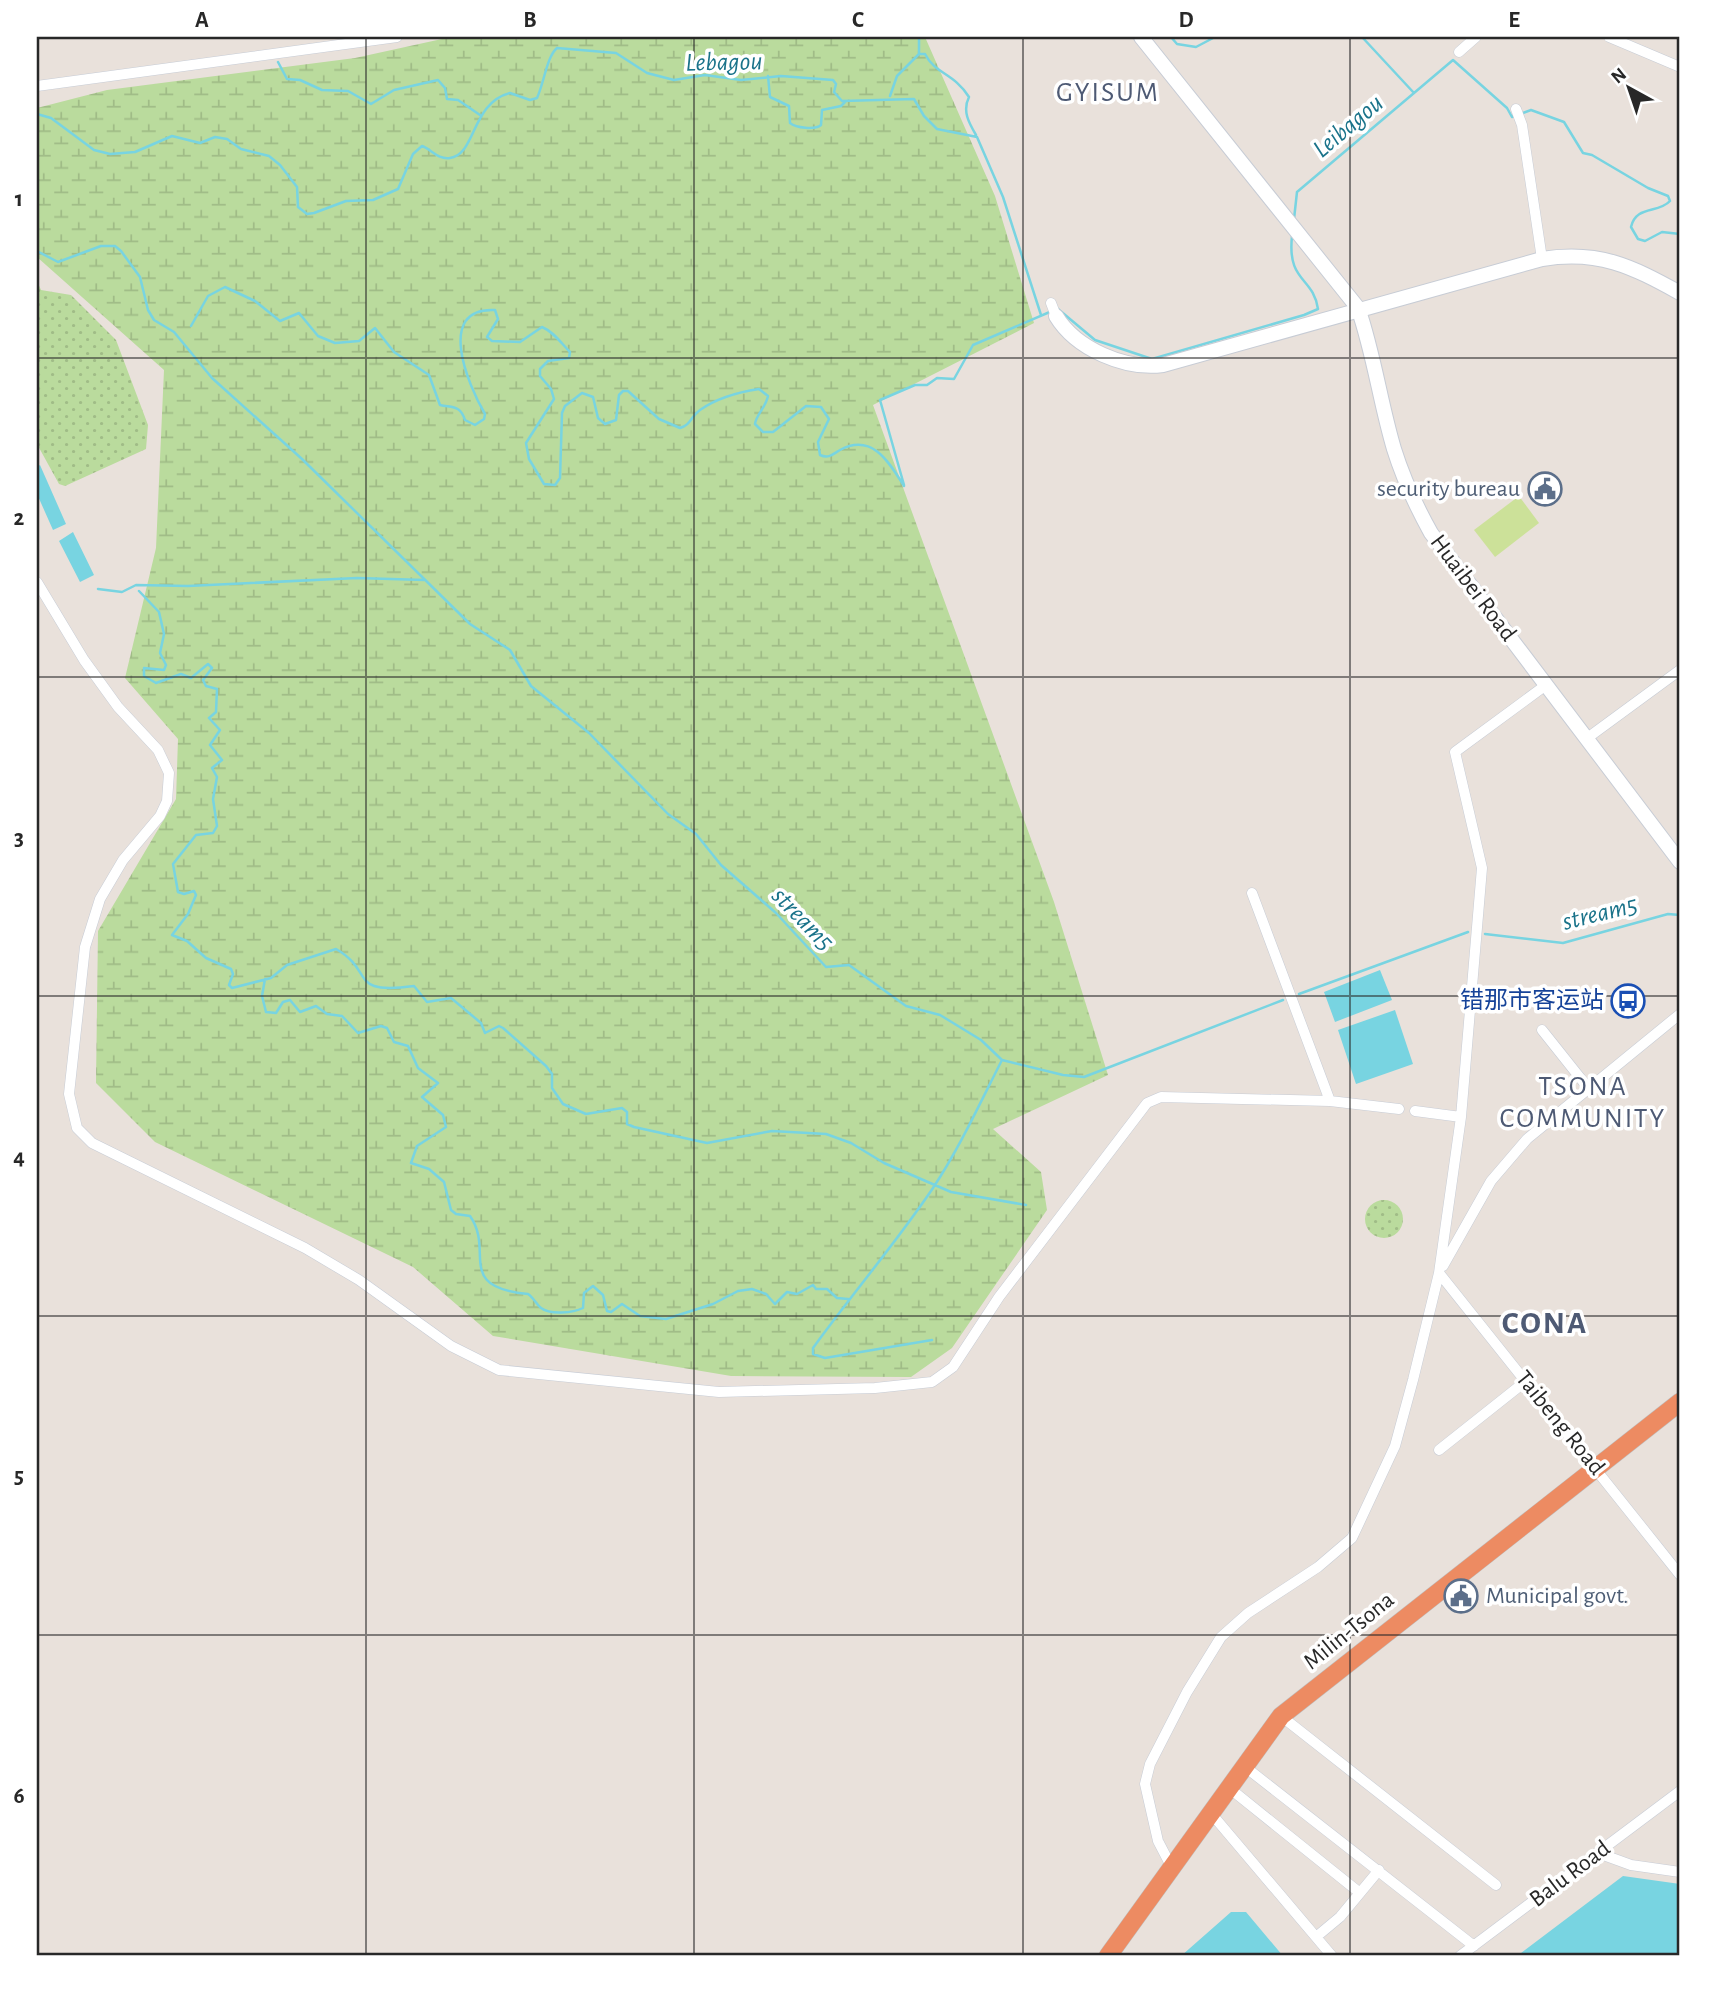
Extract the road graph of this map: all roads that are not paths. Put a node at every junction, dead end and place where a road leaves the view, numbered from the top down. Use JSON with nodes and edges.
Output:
{"nodes":[{"id":1,"x":397,"y":37,"type":"edge"},
{"id":2,"x":1140,"y":37,"type":"edge"},
{"id":3,"x":1476,"y":37,"type":"edge"},
{"id":4,"x":1609,"y":37,"type":"edge"},
{"id":5,"x":351,"y":41,"type":"edge"},
{"id":6,"x":1459,"y":52,"type":"dead end"},
{"id":7,"x":1680,"y":67,"type":"edge"},
{"id":8,"x":37,"y":86,"type":"edge"},
{"id":9,"x":1516,"y":109,"type":"dead end"},
{"id":10,"x":1542,"y":258,"type":"junction"},
{"id":11,"x":1680,"y":293,"type":"edge"},
{"id":12,"x":1358,"y":308,"type":"junction"},
{"id":13,"x":1053,"y":309,"type":"dead end"},
{"id":14,"x":37,"y":582,"type":"edge"},
{"id":15,"x":1680,"y":670,"type":"edge"},
{"id":16,"x":1546,"y":685,"type":"junction"},
{"id":17,"x":1586,"y":739,"type":"junction"},
{"id":18,"x":1680,"y":862,"type":"edge"},
{"id":19,"x":1252,"y":893,"type":"dead end"},
{"id":20,"x":1680,"y":1014,"type":"edge"},
{"id":21,"x":1542,"y":1030,"type":"dead end"},
{"id":22,"x":1589,"y":1089,"type":"junction"},
{"id":23,"x":1330,"y":1101,"type":"junction"},
{"id":24,"x":1399,"y":1109,"type":"dead end"},
{"id":25,"x":1415,"y":1111,"type":"dead end"},
{"id":26,"x":1461,"y":1116,"type":"junction"},
{"id":27,"x":1439,"y":1273,"type":"junction"},
{"id":28,"x":1526,"y":1381,"type":"junction"},
{"id":29,"x":1680,"y":1402,"type":"edge"},
{"id":30,"x":1439,"y":1450,"type":"dead end"},
{"id":31,"x":1595,"y":1466,"type":"junction"},
{"id":32,"x":1680,"y":1575,"type":"edge"},
{"id":33,"x":1281,"y":1716,"type":"junction"},
{"id":34,"x":1243,"y":1765,"type":"junction"},
{"id":35,"x":1228,"y":1787,"type":"junction"},
{"id":36,"x":1680,"y":1791,"type":"edge"},
{"id":37,"x":1210,"y":1812,"type":"junction"},
{"id":38,"x":1598,"y":1853,"type":"junction"},
{"id":39,"x":1171,"y":1866,"type":"junction"},
{"id":40,"x":1379,"y":1870,"type":"junction"},
{"id":41,"x":1680,"y":1872,"type":"edge"},
{"id":42,"x":1496,"y":1885,"type":"dead end"},
{"id":43,"x":1360,"y":1893,"type":"junction"},
{"id":44,"x":1316,"y":1937,"type":"junction"},
{"id":45,"x":1474,"y":1946,"type":"junction"},
{"id":46,"x":1108,"y":1956,"type":"edge"},
{"id":47,"x":1332,"y":1956,"type":"edge"},
{"id":48,"x":1460,"y":1956,"type":"edge"}],
"edges":[{"from":1,"to":5,"type":"street"},
{"from":2,"to":12,"type":"street","name":"Huaibei Road"},
{"from":3,"to":6,"type":"street"},
{"from":4,"to":7,"type":"street"},
{"from":5,"to":8,"type":"street"},
{"from":9,"to":10,"type":"street"},
{"from":10,"to":11,"type":"street"},
{"from":10,"to":12,"type":"street"},
{"from":12,"to":13,"type":"street"},
{"from":12,"to":16,"type":"street","name":"Huaibei Road"},
{"from":14,"to":23,"type":"street"},
{"from":15,"to":17,"type":"street"},
{"from":16,"to":17,"type":"street","name":"Huaibei Road"},
{"from":16,"to":26,"type":"street"},
{"from":17,"to":18,"type":"street","name":"Huaibei Road"},
{"from":19,"to":23,"type":"street"},
{"from":20,"to":22,"type":"street"},
{"from":21,"to":22,"type":"street"},
{"from":22,"to":27,"type":"street"},
{"from":23,"to":24,"type":"street"},
{"from":25,"to":26,"type":"street"},
{"from":26,"to":27,"type":"street"},
{"from":27,"to":28,"type":"street","name":"Taibeng Road"},
{"from":27,"to":39,"type":"street"},
{"from":28,"to":30,"type":"street"},
{"from":28,"to":31,"type":"street","name":"Taibeng Road"},
{"from":29,"to":31,"type":"highway","name":"Milin-Tsona"},
{"from":31,"to":32,"type":"street","name":"Taibeng Road"},
{"from":31,"to":33,"type":"highway","name":"Milin-Tsona"},
{"from":33,"to":34,"type":"highway","name":"Milin-Tsona"},
{"from":33,"to":42,"type":"street"},
{"from":34,"to":35,"type":"highway","name":"Milin-Tsona"},
{"from":34,"to":40,"type":"street"},
{"from":35,"to":37,"type":"highway","name":"Milin-Tsona"},
{"from":35,"to":43,"type":"street"},
{"from":36,"to":38,"type":"street","name":"Balu Road"},
{"from":37,"to":39,"type":"highway","name":"Milin-Tsona"},
{"from":37,"to":44,"type":"street"},
{"from":38,"to":41,"type":"street"},
{"from":38,"to":45,"type":"street","name":"Balu Road"},
{"from":39,"to":46,"type":"highway","name":"Milin-Tsona"},
{"from":40,"to":43,"type":"street"},
{"from":40,"to":45,"type":"street"},
{"from":43,"to":44,"type":"street"},
{"from":44,"to":47,"type":"street"},
{"from":45,"to":48,"type":"street","name":"Balu Road"}]}
